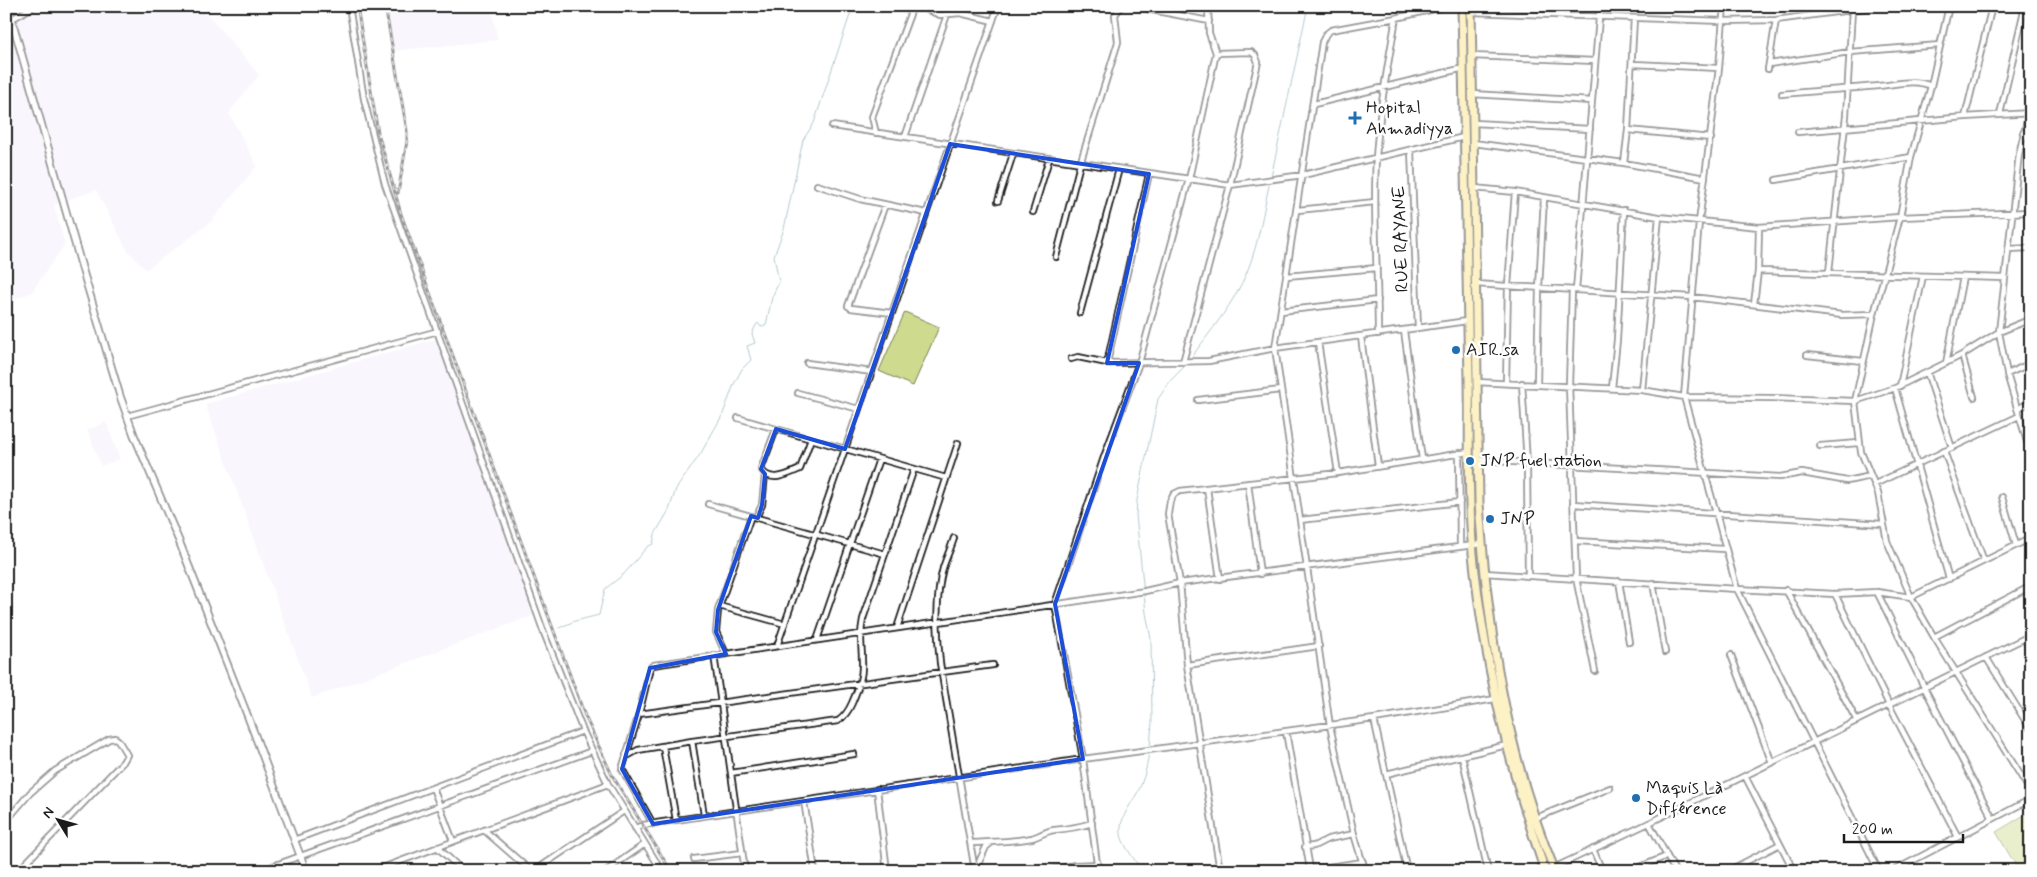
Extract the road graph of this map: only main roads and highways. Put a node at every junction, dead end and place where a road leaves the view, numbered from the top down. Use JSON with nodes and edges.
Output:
{"nodes":[{"id":1,"x":1462,"y":6,"type":"edge"},
{"id":2,"x":1471,"y":9,"type":"edge"},
{"id":3,"x":1550,"y":870,"type":"edge"}],
"edges":[{"from":1,"to":3,"type":"main road"},
{"from":2,"to":3,"type":"main road"}]}
